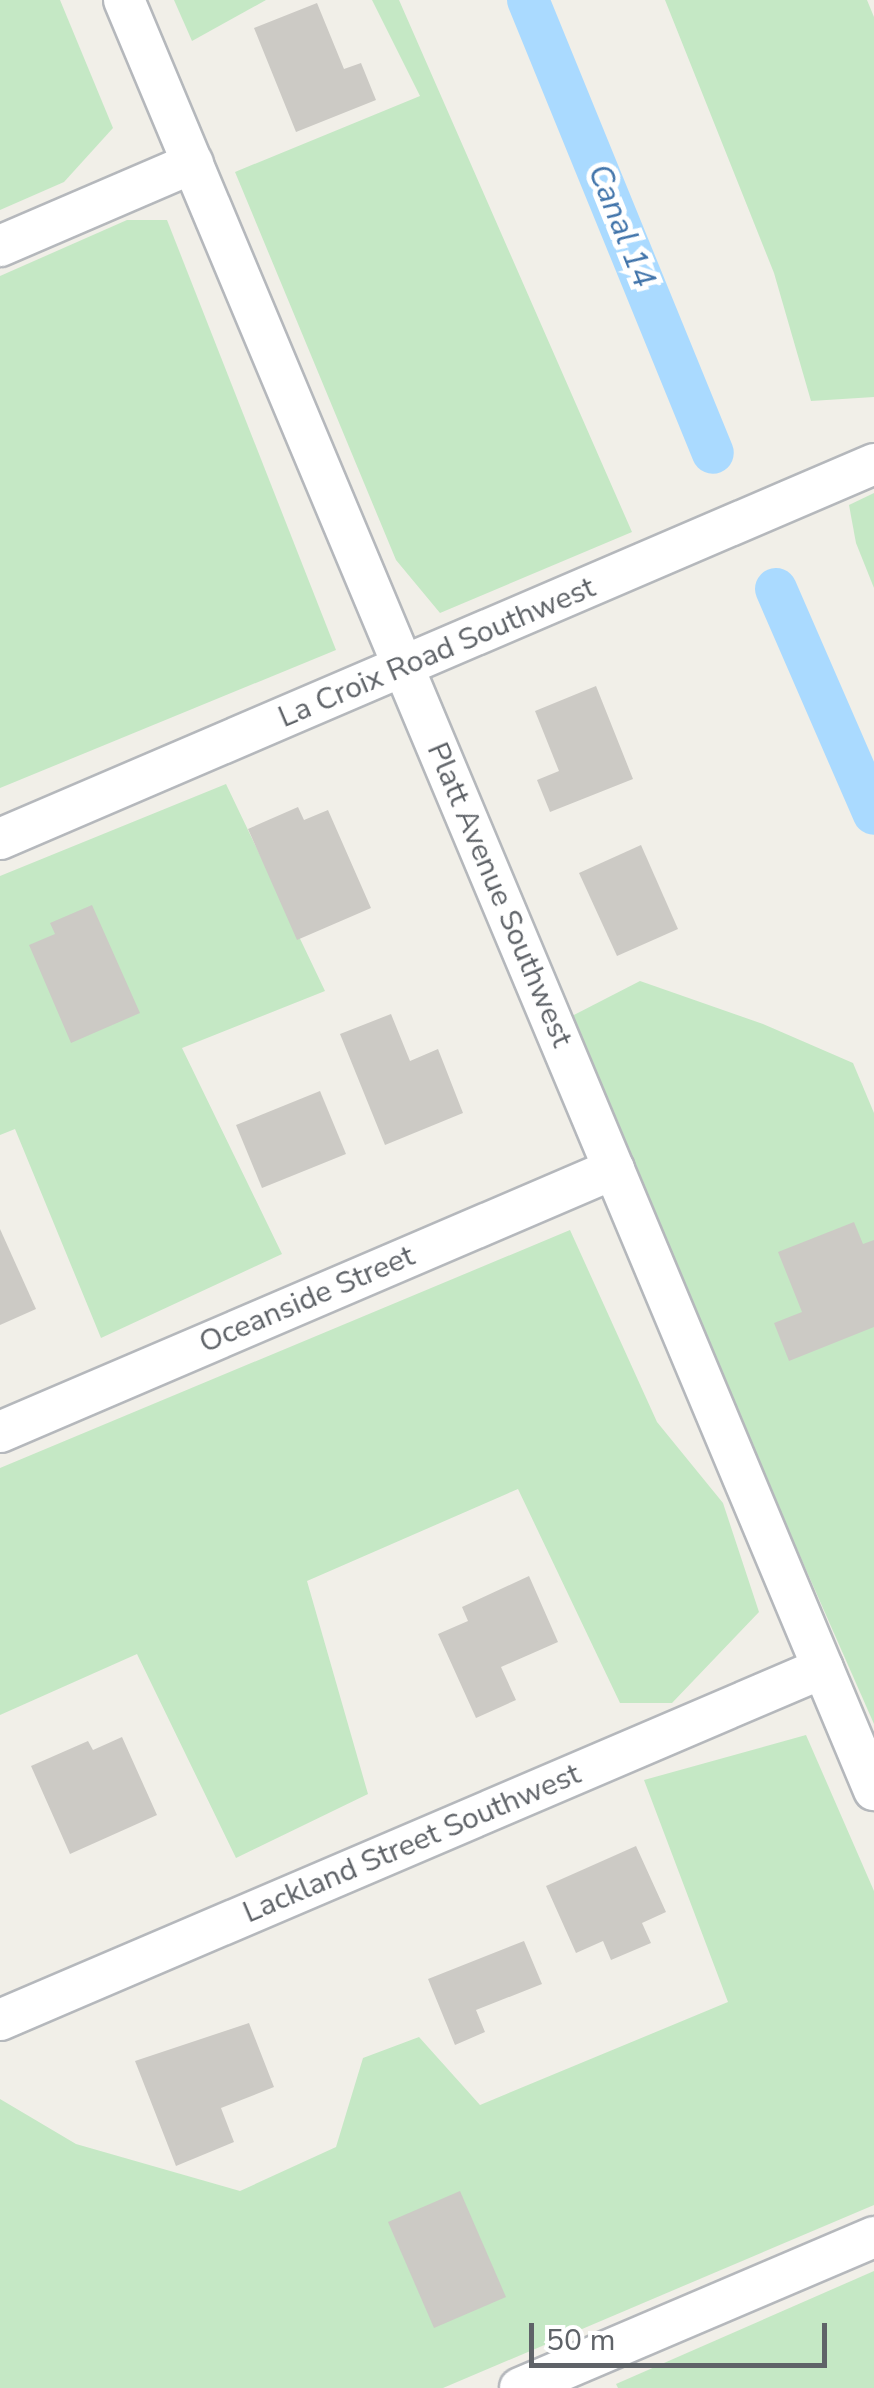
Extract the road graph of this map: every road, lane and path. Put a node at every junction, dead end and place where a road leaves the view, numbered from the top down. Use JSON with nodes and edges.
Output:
{"nodes":[{"id":1,"x":124,"y":0,"type":"edge"},
{"id":2,"x":193,"y":163,"type":"junction"},
{"id":3,"x":0,"y":246,"type":"edge"},
{"id":4,"x":874,"y":464,"type":"edge"},
{"id":5,"x":404,"y":668,"type":"junction"},
{"id":6,"x":0,"y":839,"type":"edge"},
{"id":7,"x":614,"y":1169,"type":"junction"},
{"id":8,"x":0,"y":1432,"type":"edge"},
{"id":9,"x":823,"y":1668,"type":"junction"},
{"id":10,"x":874,"y":1790,"type":"edge"},
{"id":11,"x":0,"y":2020,"type":"edge"},
{"id":12,"x":874,"y":2236,"type":"edge"},
{"id":13,"x":520,"y":2388,"type":"edge"}],
"edges":[{"from":1,"to":2,"type":"street","name":"Platt Avenue Southwest"},
{"from":2,"to":3,"type":"street"},
{"from":2,"to":5,"type":"street","name":"Platt Avenue Southwest"},
{"from":4,"to":5,"type":"street","name":"La Croix Road Southwest"},
{"from":5,"to":6,"type":"street","name":"La Croix Road Southwest"},
{"from":5,"to":7,"type":"street","name":"Platt Avenue Southwest"},
{"from":7,"to":8,"type":"street","name":"Oceanside Street"},
{"from":7,"to":9,"type":"street","name":"Platt Avenue Southwest"},
{"from":9,"to":10,"type":"street","name":"Platt Avenue Southwest"},
{"from":9,"to":11,"type":"street","name":"Lackland Street Southwest"},
{"from":12,"to":13,"type":"street"}]}
